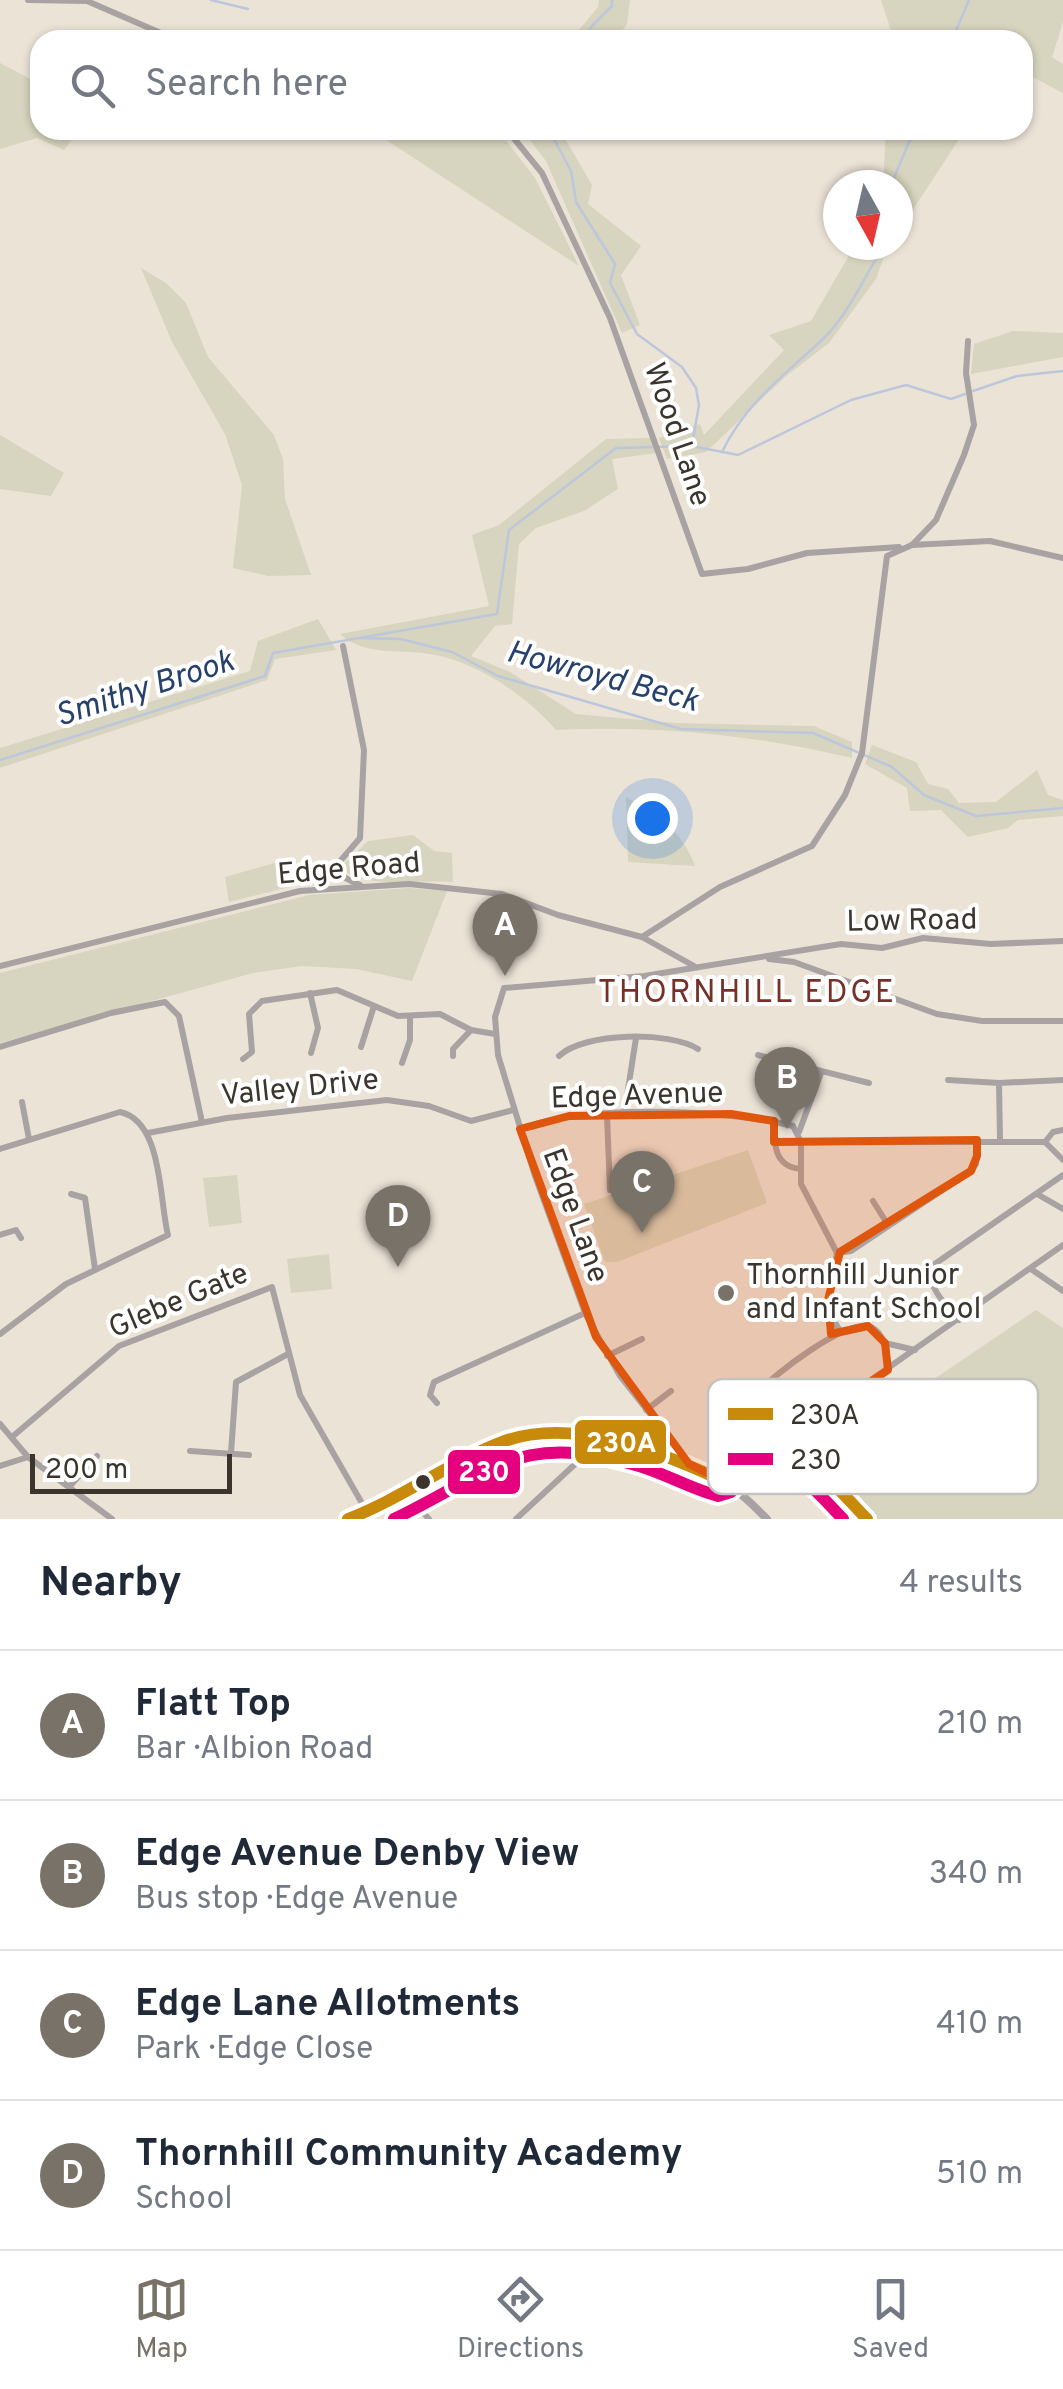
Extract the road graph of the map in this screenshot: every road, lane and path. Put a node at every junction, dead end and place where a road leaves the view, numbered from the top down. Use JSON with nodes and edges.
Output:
{"nodes":[{"id":1,"x":28,"y":0,"type":"edge"},
{"id":2,"x":157,"y":30,"type":"edge"},
{"id":3,"x":514,"y":140,"type":"edge"},
{"id":4,"x":968,"y":341,"type":"dead end"},
{"id":5,"x":908,"y":546,"type":"junction"},
{"id":6,"x":885,"y":552,"type":"junction"},
{"id":7,"x":1063,"y":558,"type":"edge"},
{"id":8,"x":343,"y":646,"type":"dead end"},
{"id":9,"x":366,"y":886,"type":"junction"},
{"id":10,"x":642,"y":936,"type":"junction"},
{"id":11,"x":1063,"y":940,"type":"edge"},
{"id":12,"x":762,"y":959,"type":"junction"},
{"id":13,"x":0,"y":966,"type":"edge"},
{"id":14,"x":695,"y":966,"type":"junction"},
{"id":15,"x":310,"y":993,"type":"junction"},
{"id":16,"x":374,"y":1006,"type":"junction"},
{"id":17,"x":410,"y":1016,"type":"junction"},
{"id":18,"x":1063,"y":1021,"type":"edge"},
{"id":19,"x":472,"y":1030,"type":"junction"},
{"id":20,"x":495,"y":1034,"type":"junction"},
{"id":21,"x":636,"y":1038,"type":"junction"},
{"id":22,"x":0,"y":1047,"type":"edge"},
{"id":23,"x":361,"y":1047,"type":"dead end"},
{"id":24,"x":698,"y":1049,"type":"dead end"},
{"id":25,"x":252,"y":1052,"type":"junction"},
{"id":26,"x":311,"y":1054,"type":"dead end"},
{"id":27,"x":758,"y":1055,"type":"dead end"},
{"id":28,"x":260,"y":1056,"type":"dead end"},
{"id":29,"x":453,"y":1056,"type":"dead end"},
{"id":30,"x":559,"y":1056,"type":"dead end"},
{"id":31,"x":244,"y":1059,"type":"dead end"},
{"id":32,"x":402,"y":1064,"type":"dead end"},
{"id":33,"x":821,"y":1072,"type":"junction"},
{"id":34,"x":948,"y":1080,"type":"dead end"},
{"id":35,"x":1063,"y":1080,"type":"edge"},
{"id":36,"x":870,"y":1083,"type":"dead end"},
{"id":37,"x":999,"y":1083,"type":"junction"},
{"id":38,"x":22,"y":1102,"type":"dead end"},
{"id":39,"x":513,"y":1110,"type":"junction"},
{"id":40,"x":608,"y":1116,"type":"junction"},
{"id":41,"x":624,"y":1116,"type":"junction"},
{"id":42,"x":202,"y":1122,"type":"junction"},
{"id":43,"x":774,"y":1122,"type":"junction"},
{"id":44,"x":520,"y":1129,"type":"junction"},
{"id":45,"x":1063,"y":1130,"type":"edge"},
{"id":46,"x":148,"y":1132,"type":"junction"},
{"id":47,"x":799,"y":1132,"type":"junction"},
{"id":48,"x":29,"y":1140,"type":"junction"},
{"id":49,"x":976,"y":1140,"type":"junction"},
{"id":50,"x":1000,"y":1140,"type":"junction"},
{"id":51,"x":801,"y":1142,"type":"junction"},
{"id":52,"x":1045,"y":1142,"type":"junction"},
{"id":53,"x":0,"y":1149,"type":"edge"},
{"id":54,"x":1063,"y":1160,"type":"edge"},
{"id":55,"x":801,"y":1169,"type":"junction"},
{"id":56,"x":1063,"y":1175,"type":"edge"},
{"id":57,"x":610,"y":1190,"type":"dead end"},
{"id":58,"x":70,"y":1194,"type":"dead end"},
{"id":59,"x":1037,"y":1194,"type":"junction"},
{"id":60,"x":873,"y":1201,"type":"dead end"},
{"id":61,"x":1063,"y":1209,"type":"edge"},
{"id":62,"x":888,"y":1226,"type":"junction"},
{"id":63,"x":0,"y":1235,"type":"edge"},
{"id":64,"x":21,"y":1238,"type":"dead end"},
{"id":65,"x":1063,"y":1245,"type":"edge"},
{"id":66,"x":837,"y":1253,"type":"junction"},
{"id":67,"x":1031,"y":1269,"type":"junction"},
{"id":68,"x":95,"y":1270,"type":"junction"},
{"id":69,"x":1063,"y":1291,"type":"edge"},
{"id":70,"x":585,"y":1313,"type":"junction"},
{"id":71,"x":959,"y":1320,"type":"junction"},
{"id":72,"x":840,"y":1332,"type":"junction"},
{"id":73,"x":0,"y":1334,"type":"edge"},
{"id":74,"x":642,"y":1339,"type":"dead end"},
{"id":75,"x":884,"y":1343,"type":"junction"},
{"id":76,"x":916,"y":1351,"type":"junction"},
{"id":77,"x":288,"y":1354,"type":"junction"},
{"id":78,"x":607,"y":1356,"type":"junction"},
{"id":79,"x":888,"y":1370,"type":"junction"},
{"id":80,"x":776,"y":1379,"type":"edge"},
{"id":81,"x":875,"y":1379,"type":"edge"},
{"id":82,"x":671,"y":1391,"type":"dead end"},
{"id":83,"x":437,"y":1403,"type":"dead end"},
{"id":84,"x":646,"y":1410,"type":"junction"},
{"id":85,"x":0,"y":1424,"type":"edge"},
{"id":86,"x":12,"y":1437,"type":"junction"},
{"id":87,"x":670,"y":1439,"type":"junction"},
{"id":88,"x":600,"y":1442,"type":"junction"},
{"id":89,"x":190,"y":1452,"type":"dead end"},
{"id":90,"x":231,"y":1453,"type":"junction"},
{"id":91,"x":249,"y":1454,"type":"dead end"},
{"id":92,"x":97,"y":1456,"type":"dead end"},
{"id":93,"x":661,"y":1456,"type":"junction"},
{"id":94,"x":28,"y":1457,"type":"junction"},
{"id":95,"x":690,"y":1464,"type":"junction"},
{"id":96,"x":0,"y":1466,"type":"edge"},
{"id":97,"x":708,"y":1473,"type":"edge"},
{"id":98,"x":70,"y":1486,"type":"junction"},
{"id":99,"x":740,"y":1494,"type":"edge"},
{"id":100,"x":842,"y":1494,"type":"edge"},
{"id":101,"x":407,"y":1495,"type":"junction"},
{"id":102,"x":368,"y":1513,"type":"junction"},
{"id":103,"x":355,"y":1518,"type":"edge"},
{"id":104,"x":112,"y":1519,"type":"edge"},
{"id":105,"x":428,"y":1519,"type":"edge"},
{"id":106,"x":516,"y":1519,"type":"edge"},
{"id":107,"x":767,"y":1519,"type":"edge"},
{"id":108,"x":867,"y":1519,"type":"edge"}],
"edges":[{"from":1,"to":2,"type":"street"},
{"from":3,"to":6,"type":"street","name":"Wood Lane"},
{"from":4,"to":5,"type":"street"},
{"from":5,"to":6,"type":"street"},
{"from":5,"to":7,"type":"street"},
{"from":6,"to":10,"type":"street"},
{"from":8,"to":9,"type":"street"},
{"from":9,"to":10,"type":"street","name":"Edge Road"},
{"from":9,"to":13,"type":"street","name":"Edge Road"},
{"from":10,"to":14,"type":"street","name":"Edge Road"},
{"from":11,"to":12,"type":"street","name":"Low Road"},
{"from":12,"to":14,"type":"street"},
{"from":12,"to":18,"type":"street"},
{"from":14,"to":20,"type":"street","name":"Edge Lane"},
{"from":15,"to":16,"type":"street"},
{"from":15,"to":25,"type":"street"},
{"from":15,"to":26,"type":"street"},
{"from":16,"to":17,"type":"street"},
{"from":16,"to":23,"type":"street"},
{"from":17,"to":19,"type":"street"},
{"from":17,"to":32,"type":"street"},
{"from":19,"to":20,"type":"street"},
{"from":19,"to":29,"type":"street"},
{"from":20,"to":39,"type":"street","name":"Edge Lane"},
{"from":21,"to":24,"type":"street"},
{"from":21,"to":30,"type":"street"},
{"from":21,"to":41,"type":"street"},
{"from":22,"to":42,"type":"street"},
{"from":25,"to":28,"type":"street"},
{"from":25,"to":31,"type":"street"},
{"from":27,"to":33,"type":"street"},
{"from":33,"to":36,"type":"street"},
{"from":33,"to":47,"type":"street"},
{"from":34,"to":37,"type":"street"},
{"from":35,"to":37,"type":"street"},
{"from":37,"to":50,"type":"street"},
{"from":38,"to":48,"type":"street"},
{"from":39,"to":42,"type":"street","name":"Valley Drive"},
{"from":39,"to":44,"type":"street","name":"Edge Lane"},
{"from":40,"to":41,"type":"street","name":"Edge Avenue"},
{"from":40,"to":44,"type":"street","name":"Edge Avenue"},
{"from":40,"to":57,"type":"street"},
{"from":41,"to":43,"type":"street","name":"Edge Avenue"},
{"from":42,"to":46,"type":"street","name":"Valley Drive"},
{"from":43,"to":47,"type":"street","name":"Edge Avenue"},
{"from":43,"to":55,"type":"street"},
{"from":44,"to":70,"type":"street","name":"Edge Lane"},
{"from":45,"to":52,"type":"street"},
{"from":46,"to":48,"type":"street"},
{"from":46,"to":68,"type":"street"},
{"from":47,"to":51,"type":"street"},
{"from":48,"to":53,"type":"street"},
{"from":49,"to":50,"type":"street"},
{"from":49,"to":51,"type":"street"},
{"from":49,"to":62,"type":"street"},
{"from":50,"to":52,"type":"street"},
{"from":51,"to":55,"type":"street"},
{"from":52,"to":54,"type":"street"},
{"from":55,"to":66,"type":"street"},
{"from":56,"to":59,"type":"street"},
{"from":58,"to":68,"type":"street"},
{"from":59,"to":61,"type":"street"},
{"from":59,"to":71,"type":"street"},
{"from":60,"to":62,"type":"street"},
{"from":62,"to":66,"type":"street"},
{"from":63,"to":64,"type":"street"},
{"from":65,"to":67,"type":"street"},
{"from":66,"to":72,"type":"street"},
{"from":67,"to":69,"type":"street"},
{"from":67,"to":71,"type":"street"},
{"from":68,"to":73,"type":"street"},
{"from":70,"to":78,"type":"street","name":"Edge Lane"},
{"from":70,"to":83,"type":"street"},
{"from":71,"to":76,"type":"street"},
{"from":72,"to":75,"type":"street"},
{"from":72,"to":80,"type":"street"},
{"from":74,"to":78,"type":"street"},
{"from":75,"to":76,"type":"street"},
{"from":75,"to":79,"type":"street"},
{"from":76,"to":79,"type":"street"},
{"from":77,"to":86,"type":"street","name":"Glebe Gate"},
{"from":77,"to":90,"type":"street"},
{"from":77,"to":102,"type":"street"},
{"from":78,"to":84,"type":"street","name":"Edge Lane"},
{"from":79,"to":81,"type":"street"},
{"from":82,"to":84,"type":"street"},
{"from":84,"to":87,"type":"street","name":"Edge Lane"},
{"from":85,"to":86,"type":"street"},
{"from":86,"to":94,"type":"street"},
{"from":87,"to":93,"type":"street"},
{"from":87,"to":95,"type":"street","name":"Edge Lane"},
{"from":88,"to":93,"type":"street"},
{"from":88,"to":101,"type":"street"},
{"from":88,"to":106,"type":"street"},
{"from":89,"to":90,"type":"street"},
{"from":90,"to":91,"type":"street"},
{"from":92,"to":98,"type":"street"},
{"from":93,"to":95,"type":"street"},
{"from":94,"to":96,"type":"street"},
{"from":94,"to":98,"type":"street"},
{"from":95,"to":97,"type":"street"},
{"from":98,"to":104,"type":"street"},
{"from":99,"to":107,"type":"street"},
{"from":100,"to":108,"type":"street"},
{"from":101,"to":102,"type":"street"},
{"from":101,"to":105,"type":"street"},
{"from":102,"to":103,"type":"street"}]}
